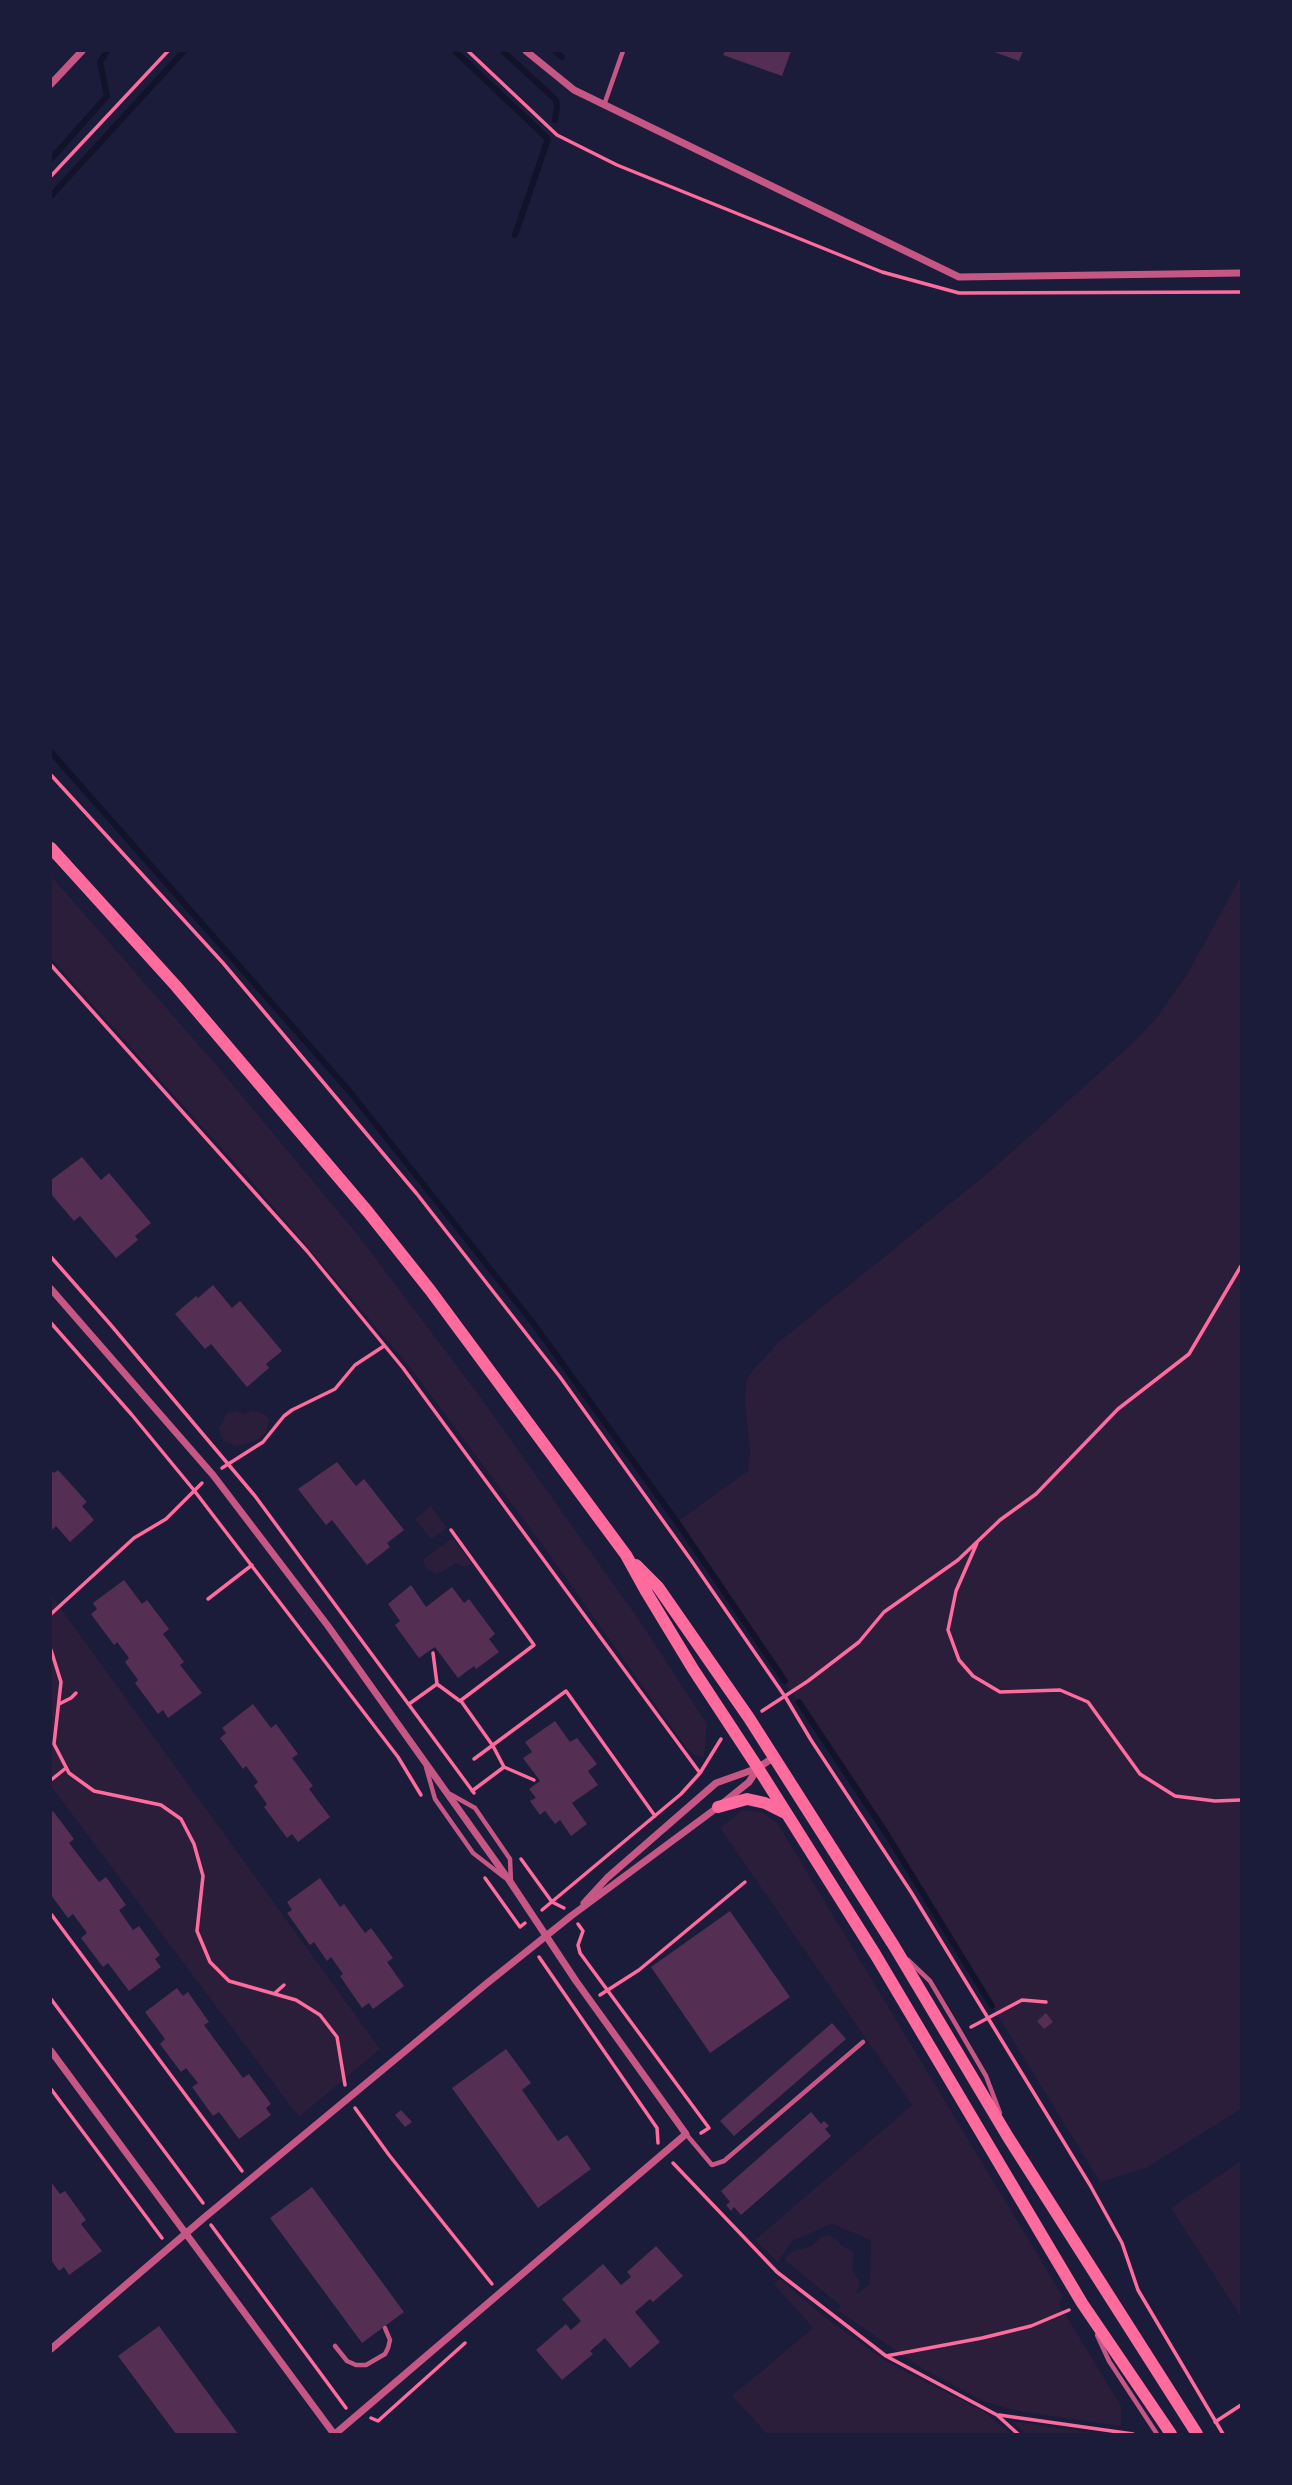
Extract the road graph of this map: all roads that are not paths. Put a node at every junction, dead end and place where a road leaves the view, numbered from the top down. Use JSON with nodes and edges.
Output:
{"nodes":[{"id":1,"x":82,"y":51,"type":"edge"},
{"id":2,"x":526,"y":51,"type":"edge"},
{"id":3,"x":623,"y":51,"type":"edge"},
{"id":4,"x":51,"y":84,"type":"edge"},
{"id":5,"x":604,"y":106,"type":"junction"},
{"id":6,"x":1241,"y":273,"type":"edge"},
{"id":7,"x":51,"y":848,"type":"edge"},
{"id":8,"x":51,"y":1289,"type":"edge"},
{"id":9,"x":626,"y":1555,"type":"junction"},
{"id":10,"x":774,"y":1757,"type":"junction"},
{"id":11,"x":425,"y":1763,"type":"junction"},
{"id":12,"x":758,"y":1768,"type":"junction"},
{"id":13,"x":446,"y":1792,"type":"junction"},
{"id":14,"x":718,"y":1807,"type":"junction"},
{"id":15,"x":786,"y":1813,"type":"junction"},
{"id":16,"x":511,"y":1883,"type":"junction"},
{"id":17,"x":571,"y":1916,"type":"junction"},
{"id":18,"x":547,"y":1936,"type":"junction"},
{"id":19,"x":894,"y":1946,"type":"junction"},
{"id":20,"x":863,"y":2042,"type":"dead end"},
{"id":21,"x":51,"y":2051,"type":"edge"},
{"id":22,"x":1008,"y":2137,"type":"junction"},
{"id":23,"x":689,"y":2138,"type":"junction"},
{"id":24,"x":185,"y":2234,"type":"junction"},
{"id":25,"x":1082,"y":2303,"type":"junction"},
{"id":26,"x":385,"y":2328,"type":"dead end"},
{"id":27,"x":335,"y":2346,"type":"dead end"},
{"id":28,"x":52,"y":2347,"type":"edge"},
{"id":29,"x":334,"y":2434,"type":"edge"},
{"id":30,"x":1157,"y":2434,"type":"edge"},
{"id":31,"x":1171,"y":2434,"type":"edge"},
{"id":32,"x":1197,"y":2434,"type":"edge"}],
"edges":[{"from":1,"to":4,"type":"street"},
{"from":2,"to":5,"type":"street"},
{"from":3,"to":5,"type":"lane"},
{"from":5,"to":6,"type":"street"},
{"from":7,"to":9,"type":"main road"},
{"from":8,"to":11,"type":"street"},
{"from":9,"to":10,"type":"main road"},
{"from":9,"to":12,"type":"main road"},
{"from":10,"to":12,"type":"street"},
{"from":10,"to":19,"type":"main road"},
{"from":11,"to":13,"type":"street"},
{"from":11,"to":16,"type":"lane"},
{"from":12,"to":14,"type":"street"},
{"from":12,"to":15,"type":"main road"},
{"from":12,"to":17,"type":"street"},
{"from":13,"to":16,"type":"street"},
{"from":13,"to":16,"type":"lane"},
{"from":14,"to":15,"type":"main road"},
{"from":14,"to":17,"type":"street"},
{"from":15,"to":25,"type":"main road"},
{"from":16,"to":18,"type":"street"},
{"from":17,"to":18,"type":"street"},
{"from":18,"to":23,"type":"street"},
{"from":18,"to":24,"type":"street"},
{"from":19,"to":22,"type":"main road"},
{"from":19,"to":22,"type":"lane"},
{"from":20,"to":23,"type":"lane"},
{"from":21,"to":24,"type":"street"},
{"from":22,"to":32,"type":"main road"},
{"from":23,"to":29,"type":"street"},
{"from":24,"to":28,"type":"street"},
{"from":24,"to":29,"type":"street"},
{"from":25,"to":30,"type":"lane"},
{"from":25,"to":31,"type":"main road"},
{"from":26,"to":27,"type":"lane"}]}
